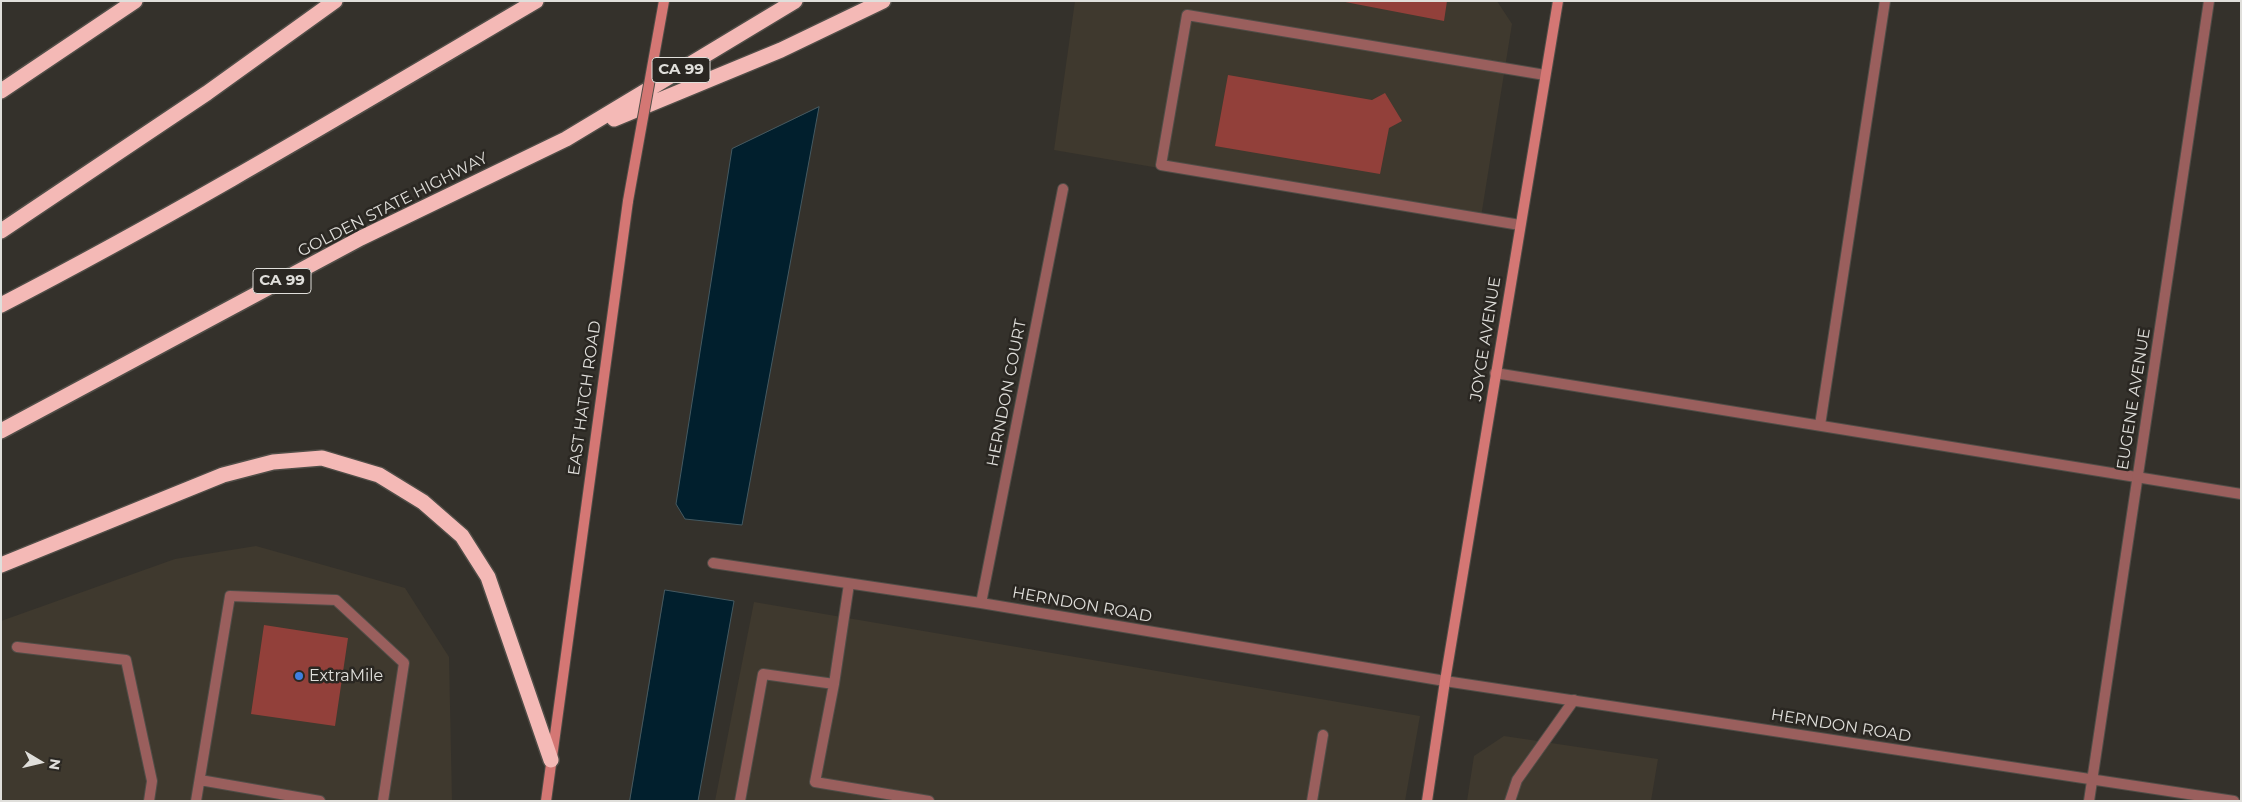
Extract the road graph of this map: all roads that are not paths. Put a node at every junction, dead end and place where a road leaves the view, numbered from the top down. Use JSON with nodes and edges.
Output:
{"nodes":[{"id":1,"x":135,"y":1,"type":"edge"},
{"id":2,"x":336,"y":1,"type":"edge"},
{"id":3,"x":536,"y":1,"type":"edge"},
{"id":4,"x":664,"y":1,"type":"edge"},
{"id":5,"x":795,"y":1,"type":"edge"},
{"id":6,"x":883,"y":1,"type":"edge"},
{"id":7,"x":1558,"y":1,"type":"edge"},
{"id":8,"x":1885,"y":1,"type":"edge"},
{"id":9,"x":2209,"y":1,"type":"edge"},
{"id":10,"x":1545,"y":75,"type":"junction"},
{"id":11,"x":1,"y":91,"type":"edge"},
{"id":12,"x":566,"y":139,"type":"junction"},
{"id":13,"x":1063,"y":188,"type":"dead end"},
{"id":14,"x":1520,"y":225,"type":"junction"},
{"id":15,"x":1,"y":230,"type":"edge"},
{"id":16,"x":1,"y":305,"type":"edge"},
{"id":17,"x":1495,"y":373,"type":"junction"},
{"id":18,"x":1820,"y":425,"type":"junction"},
{"id":19,"x":1,"y":431,"type":"edge"},
{"id":20,"x":2138,"y":477,"type":"junction"},
{"id":21,"x":2241,"y":494,"type":"edge"},
{"id":22,"x":713,"y":563,"type":"dead end"},
{"id":23,"x":1,"y":565,"type":"edge"},
{"id":24,"x":849,"y":584,"type":"junction"},
{"id":25,"x":981,"y":603,"type":"junction"},
{"id":26,"x":16,"y":647,"type":"dead end"},
{"id":27,"x":1445,"y":681,"type":"junction"},
{"id":28,"x":834,"y":684,"type":"junction"},
{"id":29,"x":1574,"y":700,"type":"junction"},
{"id":30,"x":1323,"y":735,"type":"dead end"},
{"id":31,"x":551,"y":760,"type":"junction"},
{"id":32,"x":2093,"y":779,"type":"junction"},
{"id":33,"x":200,"y":780,"type":"junction"},
{"id":34,"x":891,"y":798,"type":"edge"},
{"id":35,"x":149,"y":801,"type":"edge"},
{"id":36,"x":196,"y":801,"type":"edge"},
{"id":37,"x":320,"y":801,"type":"edge"},
{"id":38,"x":383,"y":801,"type":"edge"},
{"id":39,"x":546,"y":801,"type":"edge"},
{"id":40,"x":740,"y":801,"type":"edge"},
{"id":41,"x":928,"y":801,"type":"edge"},
{"id":42,"x":1312,"y":801,"type":"edge"},
{"id":43,"x":1427,"y":801,"type":"edge"},
{"id":44,"x":1510,"y":801,"type":"edge"},
{"id":45,"x":2089,"y":801,"type":"edge"},
{"id":46,"x":2234,"y":801,"type":"edge"}],
"edges":[{"from":1,"to":11,"type":"highway"},
{"from":2,"to":15,"type":"highway"},
{"from":3,"to":16,"type":"highway"},
{"from":4,"to":31,"type":"main road","name":"EAST HATCH ROAD","bridge":true},
{"from":5,"to":12,"type":"highway","name":"GOLDEN STATE HIGHWAY","number":"CA 99"},
{"from":6,"to":12,"type":"highway"},
{"from":7,"to":10,"type":"main road","name":"JOYCE AVENUE"},
{"from":8,"to":18,"type":"street"},
{"from":9,"to":20,"type":"street","name":"EUGENE AVENUE"},
{"from":10,"to":14,"type":"main road","name":"JOYCE AVENUE"},
{"from":10,"to":14,"type":"street"},
{"from":12,"to":19,"type":"highway","name":"GOLDEN STATE HIGHWAY","number":"CA 99"},
{"from":13,"to":25,"type":"street","name":"HERNDON COURT"},
{"from":14,"to":17,"type":"main road","name":"JOYCE AVENUE"},
{"from":17,"to":18,"type":"street"},
{"from":17,"to":27,"type":"main road","name":"JOYCE AVENUE"},
{"from":18,"to":20,"type":"street"},
{"from":20,"to":21,"type":"street"},
{"from":20,"to":32,"type":"street","name":"EUGENE AVENUE"},
{"from":22,"to":24,"type":"street","name":"HERNDON ROAD"},
{"from":23,"to":31,"type":"highway"},
{"from":24,"to":25,"type":"street","name":"HERNDON ROAD"},
{"from":24,"to":28,"type":"street"},
{"from":25,"to":27,"type":"street","name":"HERNDON ROAD"},
{"from":26,"to":35,"type":"street"},
{"from":27,"to":29,"type":"street","name":"HERNDON ROAD"},
{"from":27,"to":43,"type":"main road"},
{"from":28,"to":34,"type":"street"},
{"from":28,"to":40,"type":"street"},
{"from":29,"to":32,"type":"street","name":"HERNDON ROAD"},
{"from":29,"to":44,"type":"street"},
{"from":30,"to":42,"type":"street"},
{"from":31,"to":39,"type":"main road","name":"EAST HATCH ROAD"},
{"from":32,"to":45,"type":"street","name":"EUGENE AVENUE"},
{"from":32,"to":46,"type":"street","name":"HERNDON ROAD"},
{"from":33,"to":36,"type":"street"},
{"from":33,"to":37,"type":"street"},
{"from":33,"to":38,"type":"street"},
{"from":34,"to":41,"type":"street"}]}
